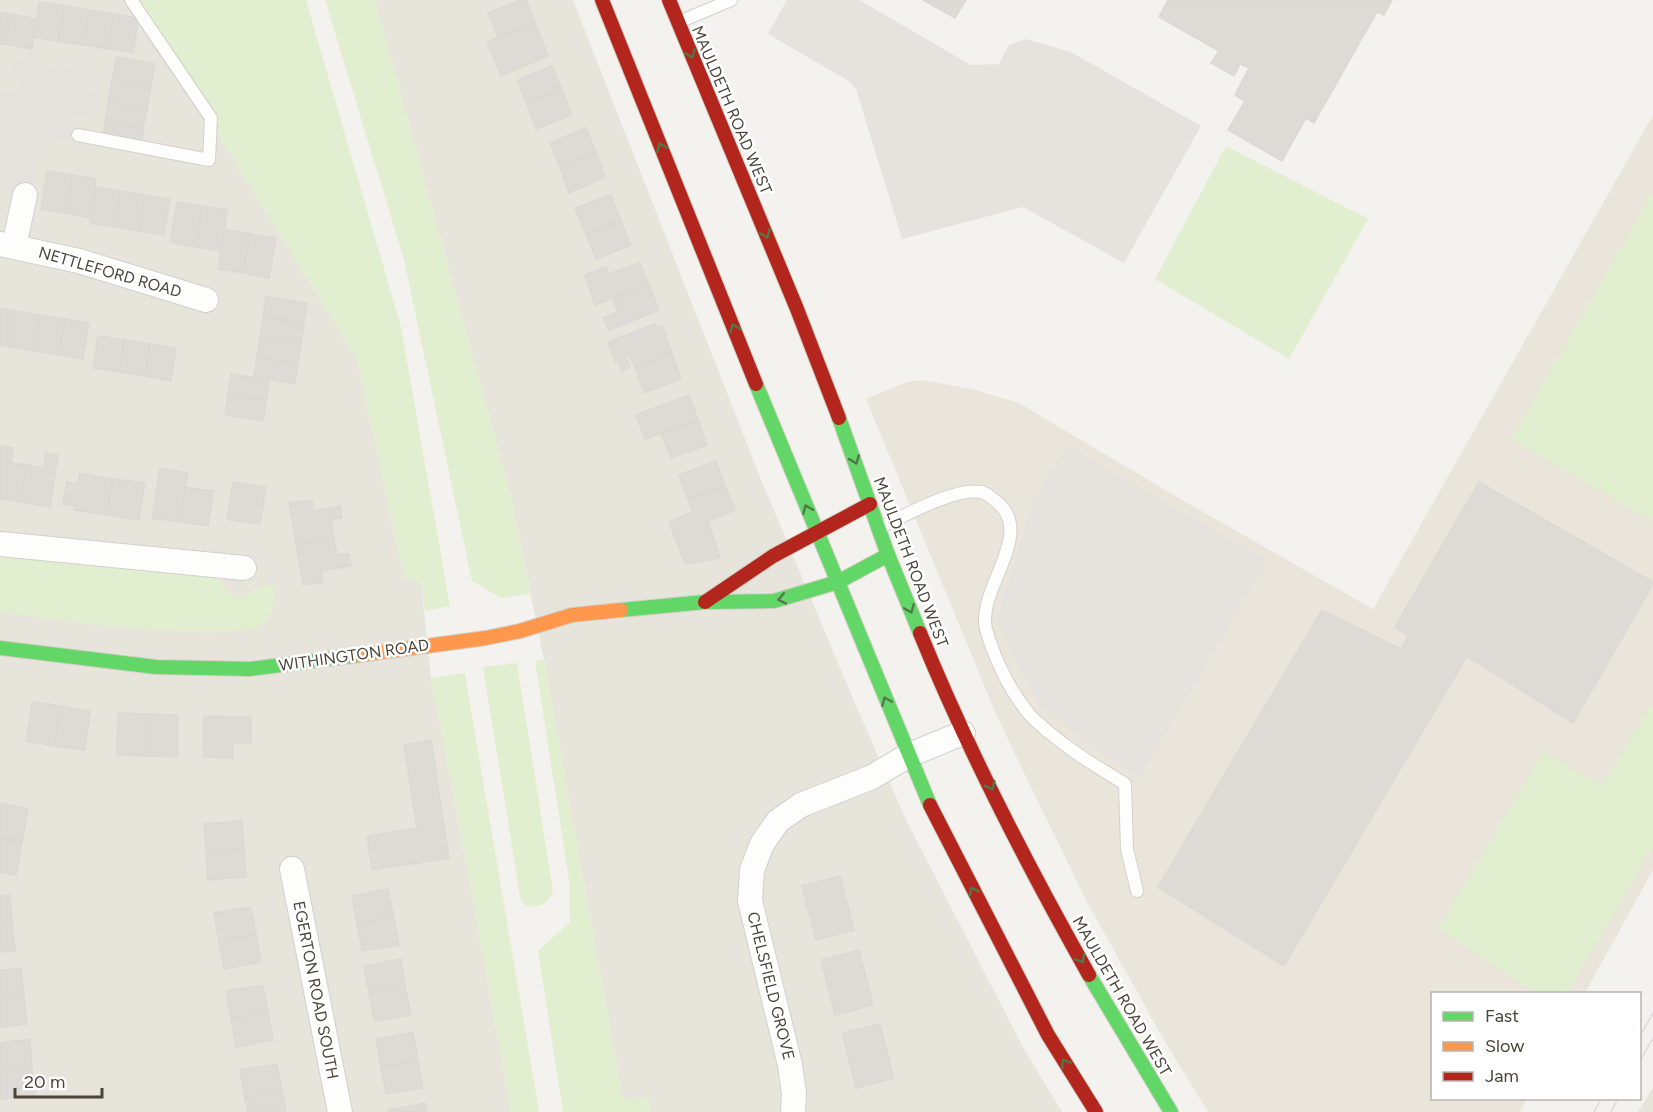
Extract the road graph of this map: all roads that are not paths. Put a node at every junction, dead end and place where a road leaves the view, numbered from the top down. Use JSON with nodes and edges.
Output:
{"nodes":[{"id":1,"x":131,"y":0,"type":"edge"},
{"id":2,"x":602,"y":0,"type":"edge"},
{"id":3,"x":669,"y":0,"type":"edge"},
{"id":4,"x":730,"y":0,"type":"edge"},
{"id":5,"x":678,"y":23,"type":"junction"},
{"id":6,"x":78,"y":135,"type":"dead end"},
{"id":7,"x":25,"y":195,"type":"dead end"},
{"id":8,"x":7,"y":245,"type":"edge"},
{"id":9,"x":206,"y":300,"type":"dead end"},
{"id":10,"x":870,"y":504,"type":"junction"},
{"id":11,"x":879,"y":528,"type":"junction"},
{"id":12,"x":817,"y":534,"type":"junction"},
{"id":13,"x":0,"y":544,"type":"edge"},
{"id":14,"x":888,"y":555,"type":"junction"},
{"id":15,"x":244,"y":568,"type":"dead end"},
{"id":16,"x":838,"y":582,"type":"junction"},
{"id":17,"x":705,"y":602,"type":"junction"},
{"id":18,"x":0,"y":648,"type":"edge"},
{"id":19,"x":963,"y":733,"type":"junction"},
{"id":20,"x":909,"y":755,"type":"junction"},
{"id":21,"x":292,"y":869,"type":"dead end"},
{"id":22,"x":1137,"y":891,"type":"dead end"},
{"id":23,"x":340,"y":1112,"type":"edge"},
{"id":24,"x":793,"y":1112,"type":"edge"},
{"id":25,"x":1096,"y":1112,"type":"edge"},
{"id":26,"x":1171,"y":1112,"type":"edge"}],
"edges":[{"from":1,"to":6,"type":"lane"},
{"from":12,"to":2,"type":"street","one_way":true},
{"from":3,"to":5,"type":"street","name":"MAULDETH ROAD WEST"},
{"from":4,"to":5,"type":"lane"},
{"from":5,"to":10,"type":"street","name":"MAULDETH ROAD WEST","one_way":true},
{"from":7,"to":8,"type":"street","name":"NETTLEFORD ROAD"},
{"from":8,"to":9,"type":"street","name":"NETTLEFORD ROAD"},
{"from":10,"to":11,"type":"street","name":"MAULDETH ROAD WEST"},
{"from":10,"to":12,"type":"street","name":"WITHINGTON ROAD"},
{"from":11,"to":14,"type":"street","name":"MAULDETH ROAD WEST"},
{"from":11,"to":22,"type":"lane"},
{"from":12,"to":16,"type":"street"},
{"from":12,"to":17,"type":"street","name":"WITHINGTON ROAD"},
{"from":13,"to":15,"type":"street"},
{"from":14,"to":16,"type":"street","name":"WITHINGTON ROAD"},
{"from":14,"to":19,"type":"street","name":"MAULDETH ROAD WEST","one_way":true},
{"from":16,"to":17,"type":"street","name":"WITHINGTON ROAD","one_way":true},
{"from":20,"to":16,"type":"street","one_way":true},
{"from":17,"to":18,"type":"street","name":"WITHINGTON ROAD"},
{"from":19,"to":20,"type":"street","name":"CHELSFIELD GROVE"},
{"from":19,"to":26,"type":"street","name":"MAULDETH ROAD WEST","one_way":true},
{"from":20,"to":24,"type":"street","name":"CHELSFIELD GROVE"},
{"from":25,"to":20,"type":"street","one_way":true},
{"from":21,"to":23,"type":"street","name":"EGERTON ROAD SOUTH"}]}
